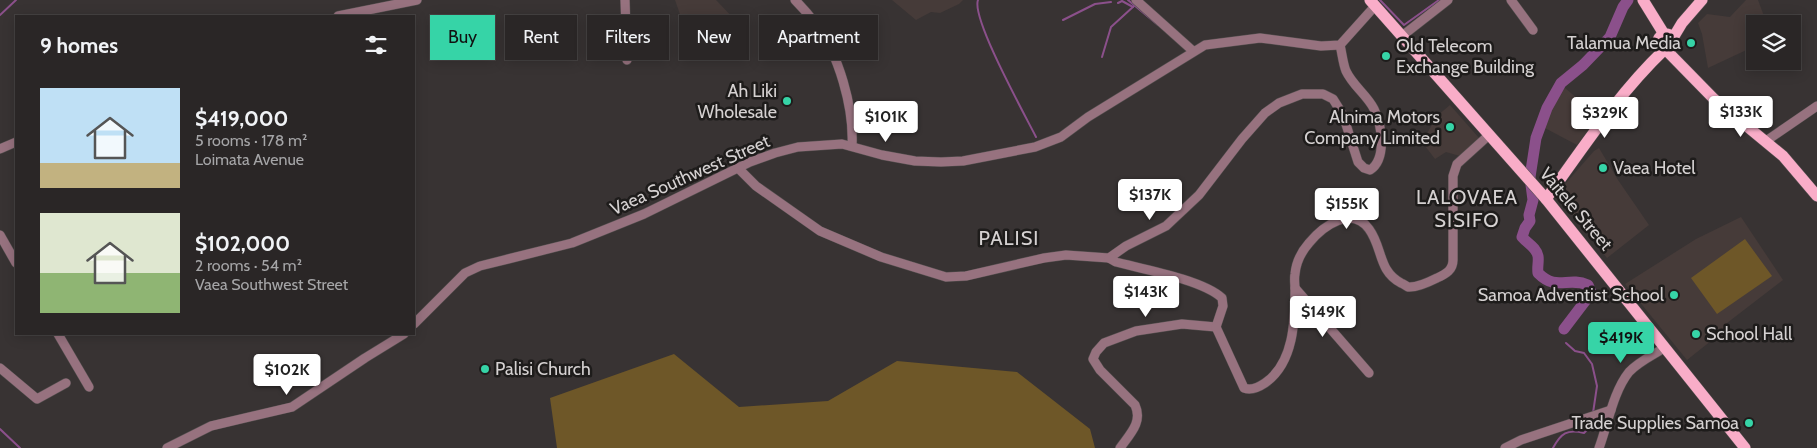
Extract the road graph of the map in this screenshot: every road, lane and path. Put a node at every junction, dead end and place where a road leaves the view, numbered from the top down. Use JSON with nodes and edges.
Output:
{"nodes":[{"id":1,"x":417,"y":0,"type":"edge"},
{"id":2,"x":625,"y":0,"type":"edge"},
{"id":3,"x":794,"y":0,"type":"edge"},
{"id":4,"x":1136,"y":0,"type":"edge"},
{"id":5,"x":1448,"y":0,"type":"edge"},
{"id":6,"x":1511,"y":0,"type":"edge"},
{"id":7,"x":1643,"y":0,"type":"edge"},
{"id":8,"x":1702,"y":0,"type":"edge"},
{"id":9,"x":1373,"y":3,"type":"edge"},
{"id":10,"x":343,"y":15,"type":"edge"},
{"id":11,"x":626,"y":15,"type":"edge"},
{"id":12,"x":1655,"y":20,"type":"junction"},
{"id":13,"x":1682,"y":23,"type":"junction"},
{"id":14,"x":1533,"y":30,"type":"dead end"},
{"id":15,"x":1402,"y":36,"type":"junction"},
{"id":16,"x":1665,"y":41,"type":"junction"},
{"id":17,"x":1340,"y":45,"type":"junction"},
{"id":18,"x":1194,"y":51,"type":"junction"},
{"id":19,"x":1683,"y":65,"type":"junction"},
{"id":20,"x":1647,"y":66,"type":"junction"},
{"id":21,"x":1817,"y":106,"type":"edge"},
{"id":22,"x":1489,"y":135,"type":"junction"},
{"id":23,"x":1766,"y":141,"type":"junction"},
{"id":24,"x":15,"y":142,"type":"edge"},
{"id":25,"x":852,"y":146,"type":"junction"},
{"id":26,"x":0,"y":149,"type":"edge"},
{"id":27,"x":738,"y":168,"type":"junction"},
{"id":28,"x":1817,"y":196,"type":"edge"},
{"id":29,"x":1544,"y":197,"type":"junction"},
{"id":30,"x":0,"y":235,"type":"edge"},
{"id":31,"x":1109,"y":258,"type":"junction"},
{"id":32,"x":15,"y":261,"type":"edge"},
{"id":33,"x":1295,"y":288,"type":"junction"},
{"id":34,"x":415,"y":323,"type":"edge"},
{"id":35,"x":1216,"y":327,"type":"junction"},
{"id":36,"x":59,"y":335,"type":"edge"},
{"id":37,"x":402,"y":335,"type":"edge"},
{"id":38,"x":1664,"y":348,"type":"junction"},
{"id":39,"x":0,"y":368,"type":"edge"},
{"id":40,"x":1369,"y":373,"type":"dead end"},
{"id":41,"x":66,"y":383,"type":"dead end"},
{"id":42,"x":89,"y":387,"type":"dead end"},
{"id":43,"x":1611,"y":410,"type":"junction"},
{"id":44,"x":167,"y":448,"type":"edge"},
{"id":45,"x":1120,"y":448,"type":"edge"},
{"id":46,"x":1505,"y":448,"type":"edge"},
{"id":47,"x":1599,"y":448,"type":"edge"},
{"id":48,"x":1745,"y":448,"type":"edge"}],
"edges":[{"from":1,"to":10,"type":"street"},
{"from":2,"to":11,"type":"street"},
{"from":3,"to":25,"type":"street"},
{"from":4,"to":18,"type":"street"},
{"from":5,"to":15,"type":"street"},
{"from":6,"to":14,"type":"street"},
{"from":7,"to":12,"type":"main road"},
{"from":8,"to":13,"type":"main road"},
{"from":9,"to":15,"type":"main road","name":"Vaitele Street"},
{"from":9,"to":17,"type":"street"},
{"from":12,"to":13,"type":"main road"},
{"from":12,"to":16,"type":"main road"},
{"from":13,"to":16,"type":"main road"},
{"from":15,"to":22,"type":"main road","name":"Vaitele Street"},
{"from":16,"to":19,"type":"main road"},
{"from":16,"to":20,"type":"main road"},
{"from":17,"to":18,"type":"street","name":"Vaea Southwest Street"},
{"from":17,"to":31,"type":"street"},
{"from":18,"to":25,"type":"street","name":"Vaea Southwest Street"},
{"from":19,"to":20,"type":"main road"},
{"from":19,"to":23,"type":"main road"},
{"from":20,"to":29,"type":"main road"},
{"from":21,"to":23,"type":"street"},
{"from":22,"to":29,"type":"main road","name":"Vaitele Street"},
{"from":22,"to":33,"type":"street"},
{"from":23,"to":28,"type":"main road"},
{"from":24,"to":26,"type":"street"},
{"from":25,"to":27,"type":"street","name":"Vaea Southwest Street"},
{"from":27,"to":31,"type":"street"},
{"from":27,"to":34,"type":"street","name":"Vaea Southwest Street"},
{"from":29,"to":38,"type":"main road","name":"Vaitele Street"},
{"from":30,"to":32,"type":"street"},
{"from":31,"to":35,"type":"street"},
{"from":33,"to":35,"type":"street"},
{"from":33,"to":40,"type":"street"},
{"from":35,"to":45,"type":"street"},
{"from":36,"to":42,"type":"street"},
{"from":37,"to":44,"type":"street"},
{"from":38,"to":43,"type":"street"},
{"from":38,"to":48,"type":"main road","name":"Vaitele Street"},
{"from":39,"to":41,"type":"street"},
{"from":43,"to":46,"type":"street"},
{"from":43,"to":47,"type":"street"}]}
